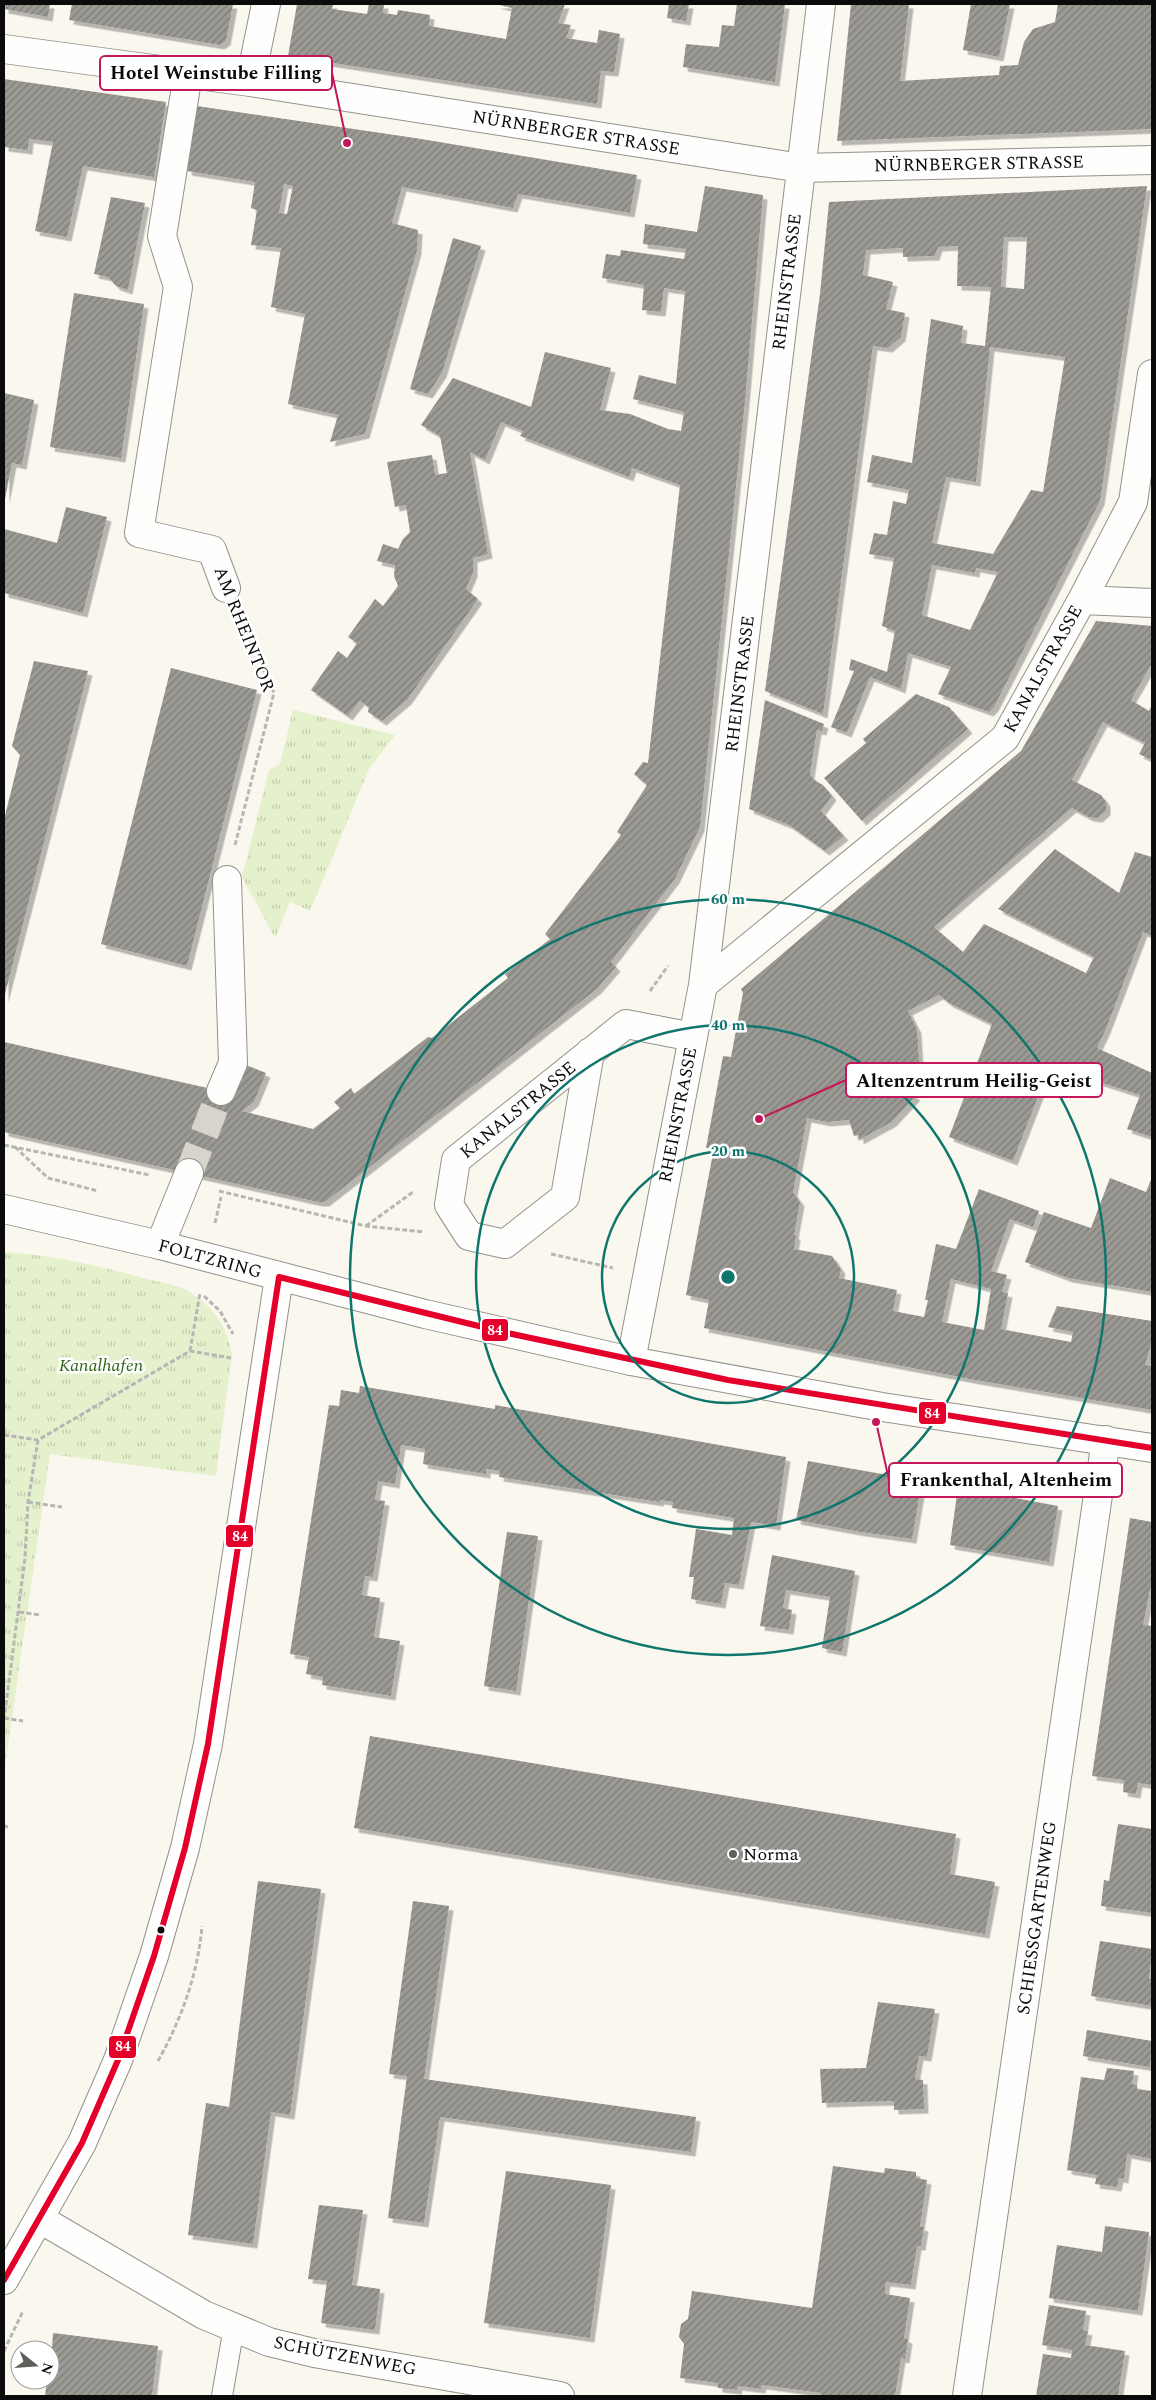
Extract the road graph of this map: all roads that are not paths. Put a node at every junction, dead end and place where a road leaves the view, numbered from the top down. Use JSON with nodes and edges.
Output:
{"nodes":[{"id":1,"x":266,"y":4,"type":"edge"},
{"id":2,"x":821,"y":4,"type":"edge"},
{"id":3,"x":4,"y":49,"type":"edge"},
{"id":4,"x":188,"y":74,"type":"junction"},
{"id":5,"x":250,"y":82,"type":"junction"},
{"id":6,"x":1152,"y":160,"type":"edge"},
{"id":7,"x":801,"y":168,"type":"junction"},
{"id":8,"x":1152,"y":374,"type":"edge"},
{"id":9,"x":226,"y":588,"type":"road end"},
{"id":10,"x":1082,"y":600,"type":"junction"},
{"id":11,"x":1152,"y":604,"type":"edge"},
{"id":12,"x":227,"y":880,"type":"road end"},
{"id":13,"x":703,"y":985,"type":"junction"},
{"id":14,"x":693,"y":1037,"type":"junction"},
{"id":15,"x":590,"y":1052,"type":"junction"},
{"id":16,"x":221,"y":1091,"type":"tunnel mouth"},
{"id":17,"x":187,"y":1178,"type":"tunnel mouth"},
{"id":18,"x":4,"y":1209,"type":"edge"},
{"id":19,"x":160,"y":1245,"type":"junction"},
{"id":20,"x":279,"y":1277,"type":"junction"},
{"id":21,"x":632,"y":1360,"type":"junction"},
{"id":22,"x":1106,"y":1440,"type":"junction"},
{"id":23,"x":1152,"y":1448,"type":"edge"},
{"id":24,"x":40,"y":2219,"type":"junction"},
{"id":25,"x":4,"y":2280,"type":"edge"},
{"id":26,"x":234,"y":2327,"type":"junction"},
{"id":27,"x":222,"y":2396,"type":"edge"},
{"id":28,"x":560,"y":2396,"type":"edge"},
{"id":29,"x":968,"y":2396,"type":"edge"}],
"edges":[{"from":1,"to":5,"type":"street"},
{"from":2,"to":7,"type":"street","name":"RHEINSTRASSE"},
{"from":3,"to":4,"type":"street","name":"NÜRNBERGER STRASSE"},
{"from":4,"to":5,"type":"street","name":"NÜRNBERGER STRASSE"},
{"from":4,"to":9,"type":"street","name":"AM RHEINTOR"},
{"from":5,"to":7,"type":"street","name":"NÜRNBERGER STRASSE"},
{"from":6,"to":7,"type":"street","name":"NÜRNBERGER STRASSE"},
{"from":7,"to":13,"type":"street","name":"RHEINSTRASSE"},
{"from":8,"to":10,"type":"street","name":"KANALSTRASSE"},
{"from":10,"to":11,"type":"street"},
{"from":10,"to":13,"type":"street","name":"KANALSTRASSE"},
{"from":12,"to":16,"type":"street"},
{"from":13,"to":14,"type":"street","name":"RHEINSTRASSE"},
{"from":14,"to":15,"type":"street","name":"KANALSTRASSE"},
{"from":14,"to":21,"type":"street","name":"RHEINSTRASSE"},
{"from":15,"to":15,"type":"street","name":"KANALSTRASSE"},
{"from":17,"to":19,"type":"street"},
{"from":18,"to":19,"type":"street","name":"FOLTZRING"},
{"from":19,"to":20,"type":"street","name":"FOLTZRING"},
{"from":20,"to":21,"type":"street","name":"FOLTZRING"},
{"from":20,"to":24,"type":"street"},
{"from":21,"to":22,"type":"street","name":"FOLTZRING"},
{"from":22,"to":23,"type":"street","name":"FOLTZRING"},
{"from":22,"to":29,"type":"street","name":"SCHIESSGARTENWEG"},
{"from":24,"to":25,"type":"street"},
{"from":24,"to":26,"type":"street","name":"SCHÜTZENWEG"},
{"from":26,"to":27,"type":"lane"},
{"from":26,"to":28,"type":"street","name":"SCHÜTZENWEG"}]}
